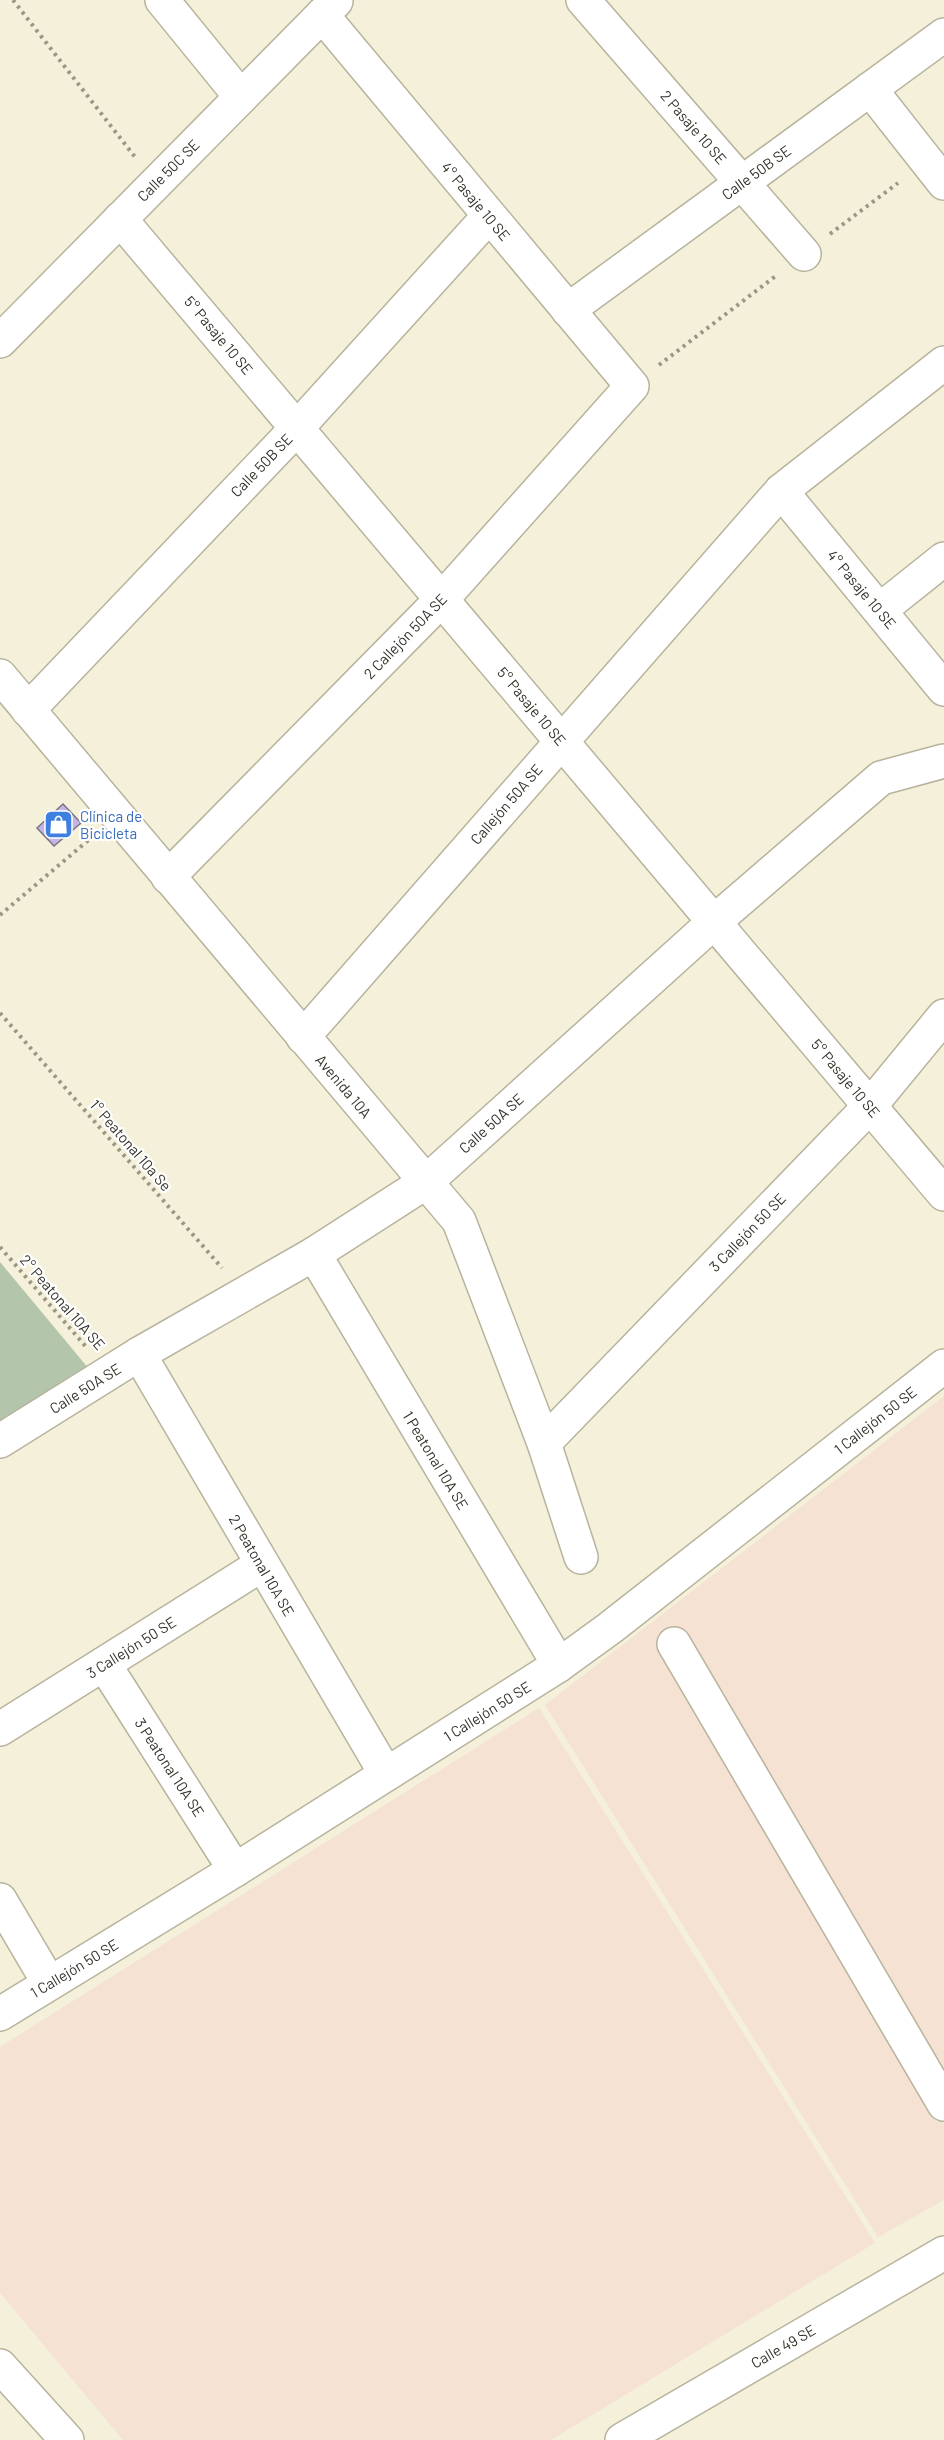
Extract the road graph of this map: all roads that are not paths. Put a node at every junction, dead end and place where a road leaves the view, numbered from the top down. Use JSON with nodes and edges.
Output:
{"nodes":[{"id":1,"x":162,"y":0,"type":"edge"},
{"id":2,"x":583,"y":0,"type":"edge"},
{"id":3,"x":329,"y":8,"type":"edge"},
{"id":4,"x":944,"y":34,"type":"edge"},
{"id":5,"x":870,"y":89,"type":"junction"},
{"id":6,"x":241,"y":97,"type":"junction"},
{"id":7,"x":743,"y":182,"type":"junction"},
{"id":8,"x":944,"y":183,"type":"edge"},
{"id":9,"x":489,"y":216,"type":"junction"},
{"id":10,"x":120,"y":219,"type":"junction"},
{"id":11,"x":804,"y":254,"type":"dead end"},
{"id":12,"x":568,"y":310,"type":"junction"},
{"id":13,"x":5,"y":325,"type":"edge"},
{"id":14,"x":944,"y":363,"type":"edge"},
{"id":15,"x":632,"y":386,"type":"joint"},
{"id":16,"x":297,"y":428,"type":"junction"},
{"id":17,"x":781,"y":490,"type":"junction"},
{"id":18,"x":944,"y":559,"type":"edge"},
{"id":19,"x":442,"y":599,"type":"junction"},
{"id":20,"x":879,"y":610,"type":"junction"},
{"id":21,"x":0,"y":676,"type":"edge"},
{"id":22,"x":944,"y":689,"type":"edge"},
{"id":23,"x":28,"y":710,"type":"junction"},
{"id":24,"x":562,"y":741,"type":"junction"},
{"id":25,"x":944,"y":761,"type":"edge"},
{"id":26,"x":168,"y":877,"type":"junction"},
{"id":27,"x":714,"y":921,"type":"junction"},
{"id":28,"x":944,"y":1016,"type":"edge"},
{"id":29,"x":303,"y":1037,"type":"junction"},
{"id":30,"x":870,"y":1106,"type":"junction"},
{"id":31,"x":426,"y":1182,"type":"junction"},
{"id":32,"x":944,"y":1194,"type":"edge"},
{"id":33,"x":314,"y":1254,"type":"junction"},
{"id":34,"x":139,"y":1354,"type":"junction"},
{"id":35,"x":944,"y":1366,"type":"edge"},
{"id":36,"x":0,"y":1441,"type":"edge"},
{"id":37,"x":544,"y":1443,"type":"junction"},
{"id":38,"x":581,"y":1557,"type":"dead end"},
{"id":39,"x":261,"y":1565,"type":"junction"},
{"id":40,"x":674,"y":1644,"type":"dead end"},
{"id":41,"x":104,"y":1664,"type":"junction"},
{"id":42,"x":559,"y":1665,"type":"junction"},
{"id":43,"x":0,"y":1730,"type":"edge"},
{"id":44,"x":386,"y":1774,"type":"junction"},
{"id":45,"x":236,"y":1870,"type":"junction"},
{"id":46,"x":0,"y":1900,"type":"edge"},
{"id":47,"x":49,"y":1983,"type":"junction"},
{"id":48,"x":0,"y":2014,"type":"edge"},
{"id":49,"x":944,"y":2104,"type":"edge"},
{"id":50,"x":944,"y":2253,"type":"edge"},
{"id":51,"x":0,"y":2366,"type":"edge"},
{"id":52,"x":68,"y":2440,"type":"edge"},
{"id":53,"x":622,"y":2440,"type":"edge"}],
"edges":[{"from":1,"to":6,"type":"street"},
{"from":2,"to":7,"type":"street","name":"2 Pasaje 10 SE"},
{"from":3,"to":6,"type":"street","name":"Calle 50C SE"},
{"from":3,"to":9,"type":"street","name":"4° Pasaje 10 SE"},
{"from":4,"to":5,"type":"street","name":"Calle 50B SE"},
{"from":5,"to":7,"type":"street","name":"Calle 50B SE"},
{"from":5,"to":8,"type":"street"},
{"from":6,"to":10,"type":"street","name":"Calle 50C SE"},
{"from":7,"to":11,"type":"street","name":"2 Pasaje 10 SE"},
{"from":7,"to":12,"type":"street","name":"Calle 50B SE"},
{"from":9,"to":12,"type":"street","name":"4° Pasaje 10 SE"},
{"from":9,"to":16,"type":"street","name":"Calle 50B SE"},
{"from":10,"to":13,"type":"street","name":"Calle 50C SE"},
{"from":10,"to":16,"type":"street","name":"5° Pasaje 10 SE"},
{"from":12,"to":15,"type":"street","name":"4° Pasaje 10 SE"},
{"from":14,"to":17,"type":"street","name":"Callejón 50A SE"},
{"from":15,"to":19,"type":"street","name":"2 Callejón 50A SE"},
{"from":16,"to":19,"type":"street","name":"5° Pasaje 10 SE"},
{"from":16,"to":23,"type":"street","name":"Calle 50B SE"},
{"from":17,"to":20,"type":"street","name":"4° Pasaje 10 SE"},
{"from":17,"to":24,"type":"street","name":"Callejón 50A SE"},
{"from":18,"to":20,"type":"street"},
{"from":19,"to":24,"type":"street","name":"5° Pasaje 10 SE"},
{"from":19,"to":26,"type":"street","name":"2 Callejón 50A SE"},
{"from":20,"to":22,"type":"street","name":"4° Pasaje 10 SE"},
{"from":21,"to":23,"type":"street","name":"Avenida 10A"},
{"from":23,"to":26,"type":"street","name":"Avenida 10A"},
{"from":24,"to":27,"type":"street","name":"5° Pasaje 10 SE"},
{"from":24,"to":29,"type":"street","name":"Callejón 50A SE"},
{"from":25,"to":27,"type":"street","name":"Calle 50A SE"},
{"from":26,"to":29,"type":"street","name":"Avenida 10A"},
{"from":27,"to":30,"type":"street","name":"5° Pasaje 10 SE"},
{"from":27,"to":31,"type":"street","name":"Calle 50A SE"},
{"from":28,"to":30,"type":"street","name":"3 Callejón 50 SE"},
{"from":29,"to":31,"type":"street","name":"Avenida 10A"},
{"from":30,"to":32,"type":"street","name":"5° Pasaje 10 SE"},
{"from":30,"to":37,"type":"street","name":"3 Callejón 50 SE"},
{"from":31,"to":33,"type":"street","name":"Calle 50A SE"},
{"from":31,"to":37,"type":"street","name":"Avenida 10A"},
{"from":33,"to":34,"type":"street","name":"Calle 50A SE"},
{"from":33,"to":42,"type":"street","name":"1 Peatonal 10A SE"},
{"from":34,"to":36,"type":"street","name":"Calle 50A SE"},
{"from":34,"to":39,"type":"street","name":"2 Peatonal 10A SE"},
{"from":35,"to":42,"type":"street","name":"1 Callejón 50 SE"},
{"from":37,"to":38,"type":"street","name":"Avenida 10A"},
{"from":39,"to":41,"type":"street","name":"3 Callejón 50 SE"},
{"from":39,"to":44,"type":"street","name":"2 Peatonal 10A SE"},
{"from":40,"to":49,"type":"street"},
{"from":41,"to":43,"type":"street","name":"3 Callejón 50 SE"},
{"from":41,"to":45,"type":"street","name":"3 Peatonal 10A SE"},
{"from":42,"to":44,"type":"street","name":"1 Callejón 50 SE"},
{"from":44,"to":45,"type":"street","name":"1 Callejón 50 SE"},
{"from":45,"to":47,"type":"street","name":"1 Callejón 50 SE"},
{"from":46,"to":47,"type":"street"},
{"from":47,"to":48,"type":"street","name":"1 Callejón 50 SE"},
{"from":50,"to":53,"type":"street","name":"Calle 49 SE"},
{"from":51,"to":52,"type":"street"}]}
